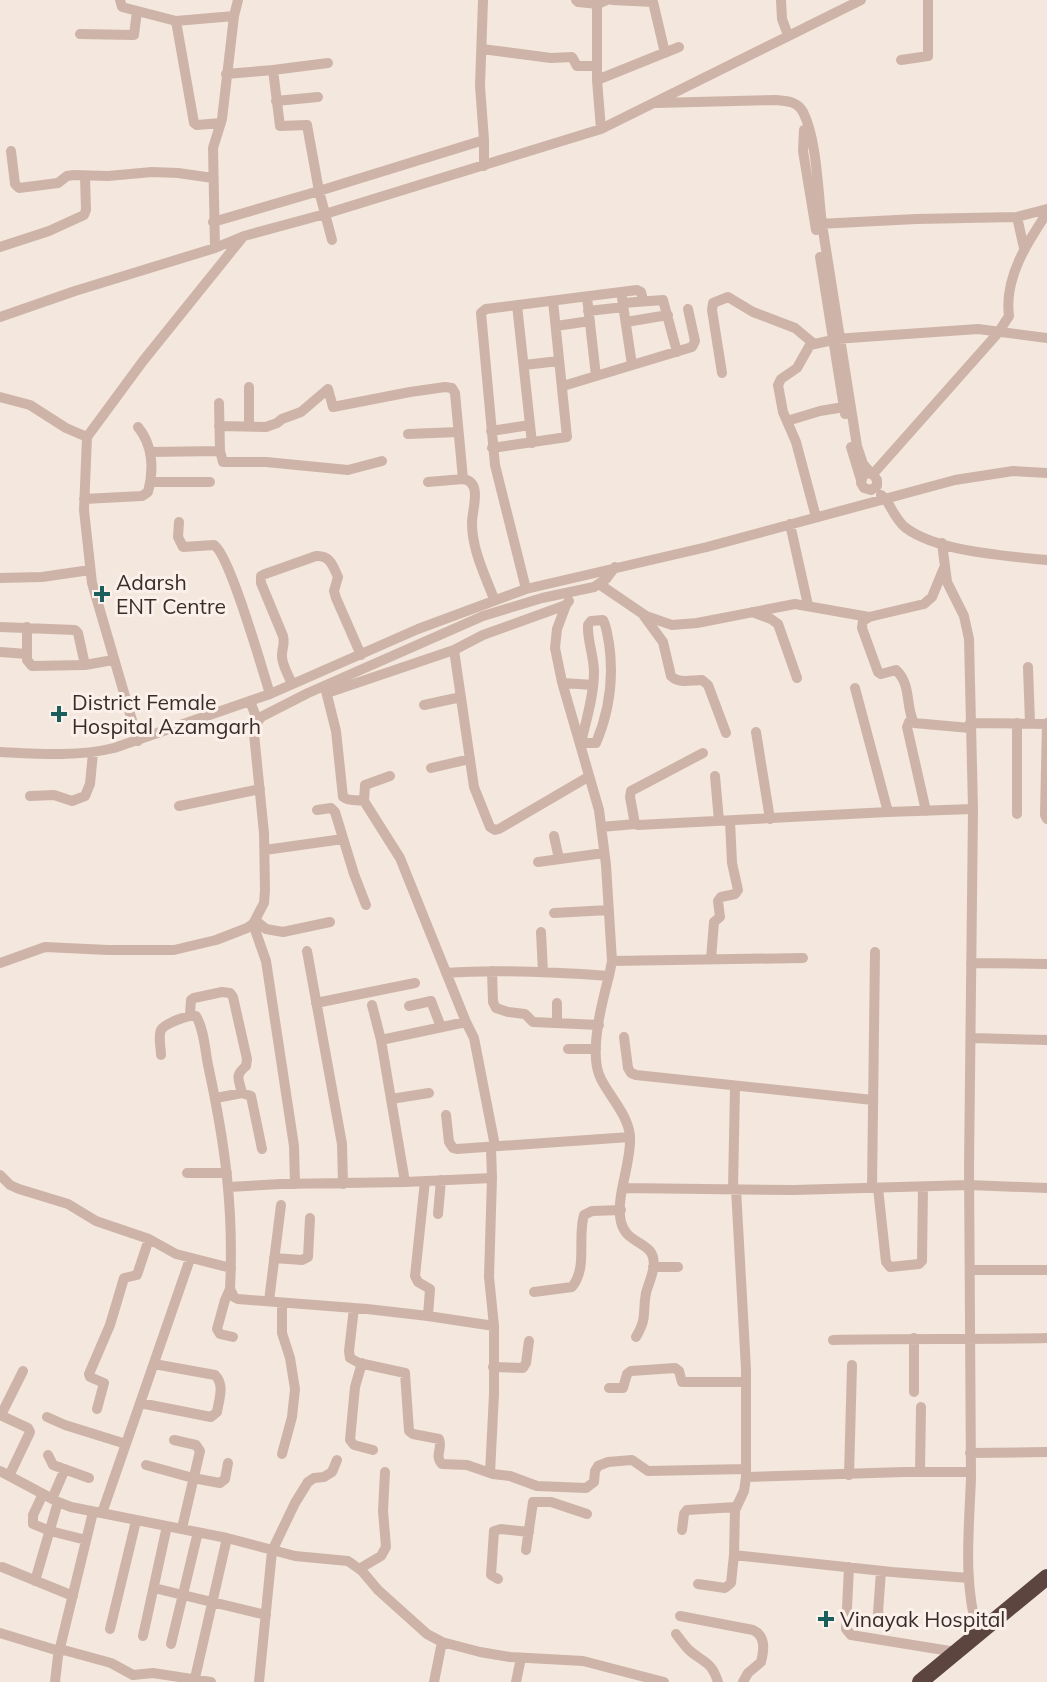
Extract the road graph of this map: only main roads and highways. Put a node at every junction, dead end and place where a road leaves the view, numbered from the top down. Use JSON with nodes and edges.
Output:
{"nodes":[{"id":1,"x":1047,"y":1577,"type":"edge"},
{"id":2,"x":920,"y":1682,"type":"edge"}],
"edges":[{"from":1,"to":2,"type":"highway"}]}
